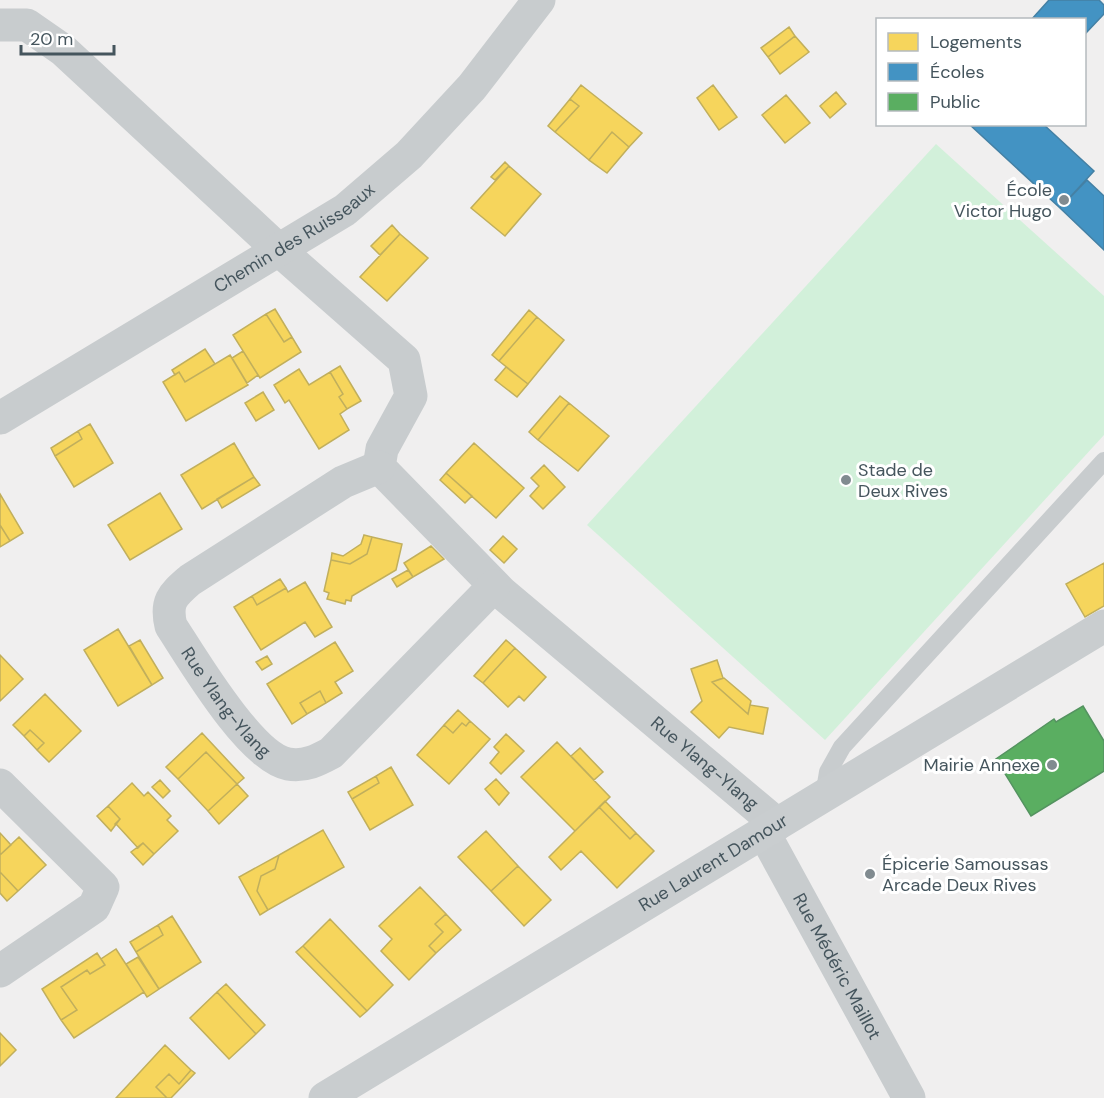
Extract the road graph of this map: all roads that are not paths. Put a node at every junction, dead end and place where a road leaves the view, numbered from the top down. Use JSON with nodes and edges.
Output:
{"nodes":[{"id":1,"x":539,"y":0,"type":"edge"},
{"id":2,"x":0,"y":25,"type":"edge"},
{"id":3,"x":279,"y":250,"type":"junction"},
{"id":4,"x":0,"y":418,"type":"edge"},
{"id":5,"x":1104,"y":461,"type":"edge"},
{"id":6,"x":379,"y":467,"type":"junction"},
{"id":7,"x":494,"y":585,"type":"junction"},
{"id":8,"x":1104,"y":626,"type":"edge"},
{"id":9,"x":0,"y":785,"type":"edge"},
{"id":10,"x":824,"y":796,"type":"junction"},
{"id":11,"x":771,"y":828,"type":"junction"},
{"id":12,"x":0,"y":971,"type":"edge"},
{"id":13,"x":324,"y":1098,"type":"edge"},
{"id":14,"x":909,"y":1098,"type":"edge"}],
"edges":[{"from":1,"to":3,"type":"street","name":"Chemin des Ruisseaux"},
{"from":2,"to":3,"type":"street"},
{"from":3,"to":4,"type":"street","name":"Chemin des Ruisseaux"},
{"from":3,"to":6,"type":"street"},
{"from":5,"to":10,"type":"lane"},
{"from":6,"to":7,"type":"street","name":"Rue Ylang-Ylang"},
{"from":6,"to":7,"type":"street","name":"Rue Ylang-Ylang"},
{"from":7,"to":11,"type":"street","name":"Rue Ylang-Ylang"},
{"from":8,"to":10,"type":"street","name":"Rue Laurent Damour"},
{"from":9,"to":12,"type":"street"},
{"from":10,"to":11,"type":"street","name":"Rue Laurent Damour"},
{"from":11,"to":13,"type":"street","name":"Rue Laurent Damour"},
{"from":11,"to":14,"type":"street","name":"Rue Médéric Maillot"}]}
